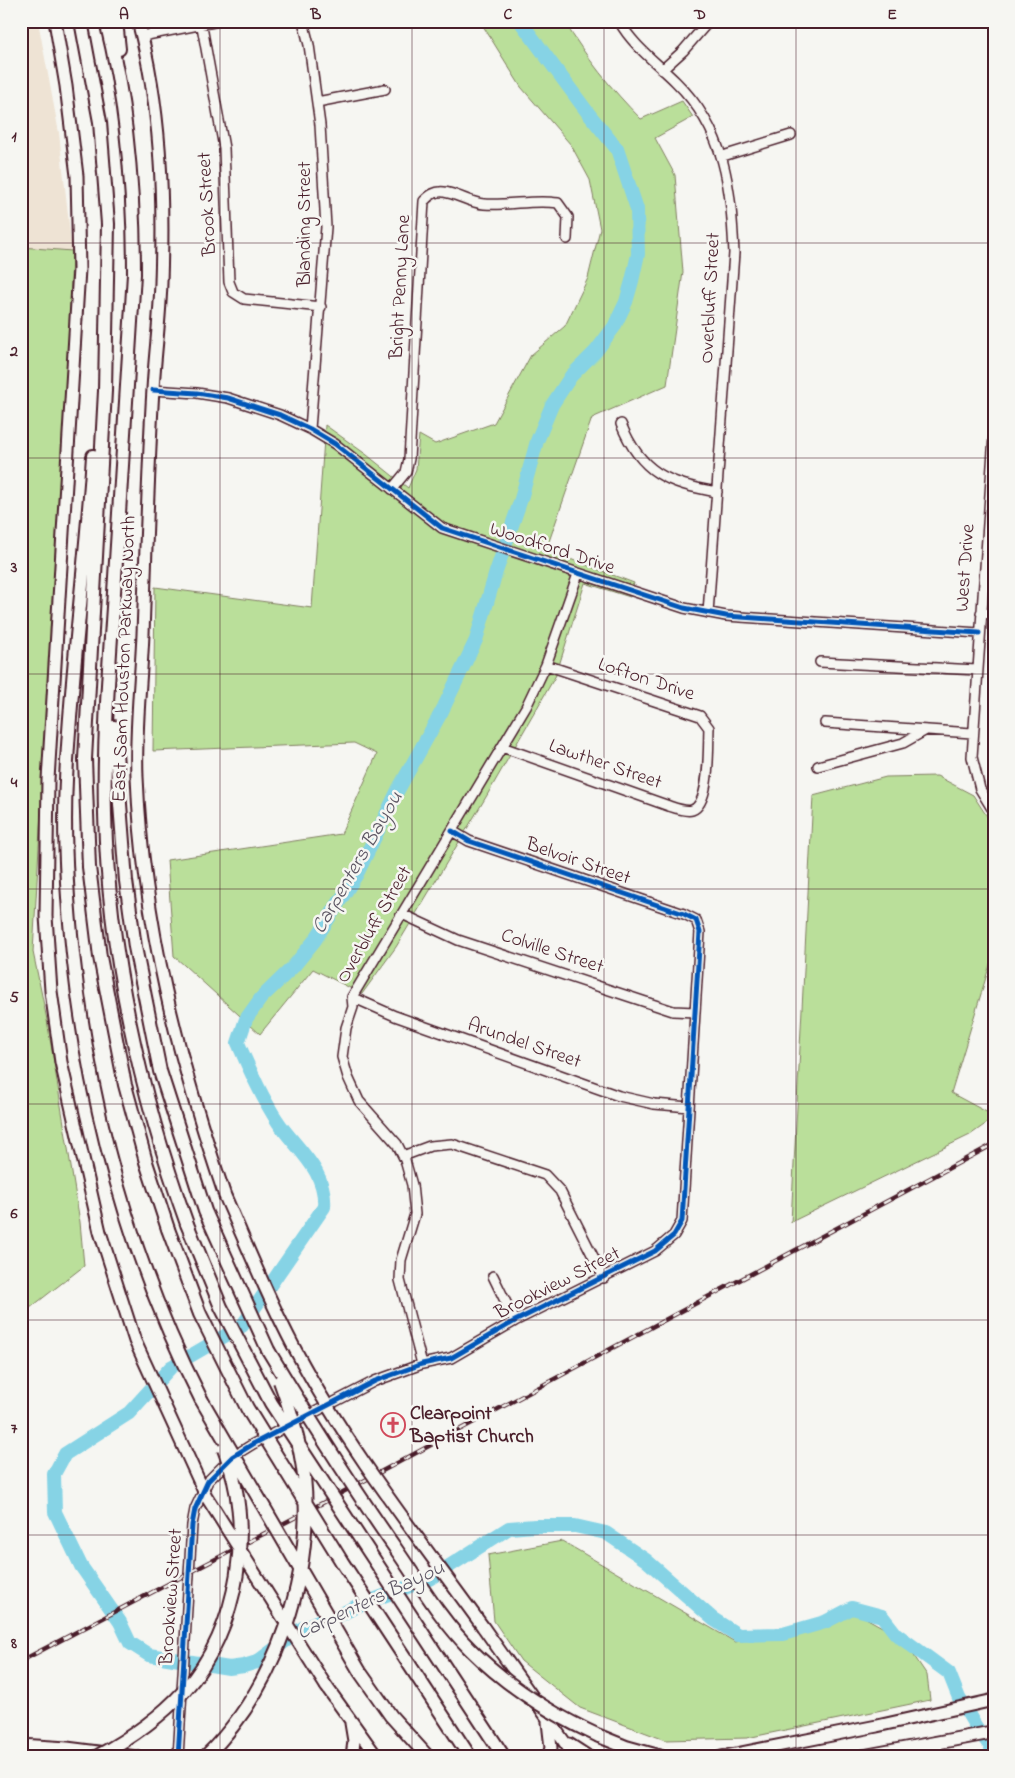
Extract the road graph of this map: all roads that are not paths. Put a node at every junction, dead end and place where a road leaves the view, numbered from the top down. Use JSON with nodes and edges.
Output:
{"nodes":[{"id":1,"x":54,"y":21,"type":"edge"},
{"id":2,"x":81,"y":21,"type":"edge"},
{"id":3,"x":106,"y":21,"type":"edge"},
{"id":4,"x":116,"y":21,"type":"edge"},
{"id":5,"x":138,"y":21,"type":"edge"},
{"id":6,"x":220,"y":21,"type":"edge"},
{"id":7,"x":303,"y":21,"type":"edge"},
{"id":8,"x":619,"y":21,"type":"edge"},
{"id":9,"x":709,"y":21,"type":"edge"},
{"id":10,"x":202,"y":23,"type":"edge"},
{"id":11,"x":142,"y":36,"type":"junction"},
{"id":12,"x":662,"y":70,"type":"junction"},
{"id":13,"x":384,"y":89,"type":"dead end"},
{"id":14,"x":317,"y":102,"type":"junction"},
{"id":15,"x":791,"y":135,"type":"dead end"},
{"id":16,"x":127,"y":136,"type":"junction"},
{"id":17,"x":723,"y":156,"type":"junction"},
{"id":18,"x":567,"y":239,"type":"dead end"},
{"id":19,"x":108,"y":259,"type":"junction"},
{"id":20,"x":321,"y":307,"type":"junction"},
{"id":21,"x":153,"y":390,"type":"junction"},
{"id":22,"x":621,"y":424,"type":"dead end"},
{"id":23,"x":310,"y":429,"type":"junction"},
{"id":24,"x":994,"y":436,"type":"edge"},
{"id":25,"x":993,"y":447,"type":"edge"},
{"id":26,"x":392,"y":489,"type":"junction"},
{"id":27,"x":717,"y":492,"type":"junction"},
{"id":28,"x":578,"y":574,"type":"junction"},
{"id":29,"x":708,"y":613,"type":"junction"},
{"id":30,"x":981,"y":613,"type":"junction"},
{"id":31,"x":994,"y":614,"type":"edge"},
{"id":32,"x":979,"y":633,"type":"junction"},
{"id":33,"x":111,"y":634,"type":"junction"},
{"id":34,"x":820,"y":662,"type":"dead end"},
{"id":35,"x":546,"y":665,"type":"junction"},
{"id":36,"x":976,"y":670,"type":"junction"},
{"id":37,"x":826,"y":723,"type":"dead end"},
{"id":38,"x":926,"y":730,"type":"junction"},
{"id":39,"x":972,"y":733,"type":"junction"},
{"id":40,"x":502,"y":747,"type":"junction"},
{"id":41,"x":818,"y":766,"type":"dead end"},
{"id":42,"x":697,"y":807,"type":"joint"},
{"id":43,"x":994,"y":812,"type":"edge"},
{"id":44,"x":452,"y":831,"type":"junction"},
{"id":45,"x":402,"y":914,"type":"junction"},
{"id":46,"x":696,"y":920,"type":"joint"},
{"id":47,"x":352,"y":997,"type":"junction"},
{"id":48,"x":694,"y":1012,"type":"junction"},
{"id":49,"x":689,"y":1107,"type":"junction"},
{"id":50,"x":403,"y":1156,"type":"junction"},
{"id":51,"x":493,"y":1276,"type":"dead end"},
{"id":52,"x":604,"y":1278,"type":"junction"},
{"id":53,"x":515,"y":1321,"type":"junction"},
{"id":54,"x":268,"y":1350,"type":"junction"},
{"id":55,"x":422,"y":1364,"type":"junction"},
{"id":56,"x":201,"y":1399,"type":"junction"},
{"id":57,"x":991,"y":1700,"type":"edge"},
{"id":58,"x":548,"y":1718,"type":"junction"},
{"id":59,"x":351,"y":1721,"type":"junction"},
{"id":60,"x":994,"y":1732,"type":"edge"},
{"id":61,"x":562,"y":1739,"type":"junction"},
{"id":62,"x":21,"y":1744,"type":"edge"},
{"id":63,"x":378,"y":1756,"type":"edge"},
{"id":64,"x":96,"y":1757,"type":"edge"},
{"id":65,"x":137,"y":1757,"type":"edge"},
{"id":66,"x":178,"y":1757,"type":"edge"},
{"id":67,"x":205,"y":1757,"type":"edge"},
{"id":68,"x":352,"y":1757,"type":"edge"},
{"id":69,"x":428,"y":1757,"type":"edge"},
{"id":70,"x":470,"y":1757,"type":"edge"},
{"id":71,"x":504,"y":1757,"type":"edge"},
{"id":72,"x":548,"y":1757,"type":"edge"},
{"id":73,"x":575,"y":1757,"type":"edge"},
{"id":74,"x":589,"y":1757,"type":"edge"},
{"id":75,"x":662,"y":1757,"type":"edge"},
{"id":76,"x":721,"y":1757,"type":"edge"},
{"id":77,"x":860,"y":1757,"type":"edge"},
{"id":78,"x":917,"y":1757,"type":"edge"}],
"edges":[{"from":1,"to":59,"type":"main road","bridge":true},
{"from":2,"to":19,"type":"highway","name":"East Sam Houston Parkway North"},
{"from":3,"to":16,"type":"highway","name":"East Sam Houston Parkway North"},
{"from":4,"to":16,"type":"highway"},
{"from":5,"to":11,"type":"main road","name":"East Sam Houston Parkway North"},
{"from":6,"to":10,"type":"street"},
{"from":7,"to":14,"type":"street","name":"Blanding Street"},
{"from":8,"to":12,"type":"street","name":"Overbluff Street"},
{"from":9,"to":12,"type":"street"},
{"from":10,"to":11,"type":"street"},
{"from":10,"to":20,"type":"street","name":"Brook Street"},
{"from":11,"to":21,"type":"main road","name":"East Sam Houston Parkway North"},
{"from":12,"to":17,"type":"street","name":"Overbluff Street"},
{"from":13,"to":14,"type":"street"},
{"from":14,"to":20,"type":"street","name":"Blanding Street"},
{"from":15,"to":17,"type":"street"},
{"from":16,"to":33,"type":"highway","name":"East Sam Houston Parkway North"},
{"from":17,"to":27,"type":"street","name":"Overbluff Street"},
{"from":18,"to":26,"type":"street","name":"Bright Penny Lane"},
{"from":19,"to":56,"type":"highway"},
{"from":19,"to":70,"type":"highway","name":"East Sam Houston Parkway North","bridge":true},
{"from":20,"to":23,"type":"street","name":"Blanding Street"},
{"from":21,"to":23,"type":"street","name":"Woodford Drive"},
{"from":21,"to":58,"type":"main road","name":"East Sam Houston Parkway North","bridge":true},
{"from":22,"to":27,"type":"street"},
{"from":23,"to":26,"type":"street","name":"Woodford Drive"},
{"from":24,"to":25,"type":"street","name":"West Drive"},
{"from":25,"to":30,"type":"street","name":"West Drive"},
{"from":26,"to":28,"type":"street","name":"Woodford Drive"},
{"from":27,"to":29,"type":"street","name":"Overbluff Street"},
{"from":28,"to":29,"type":"street","name":"Woodford Drive"},
{"from":28,"to":35,"type":"street","name":"Overbluff Street"},
{"from":29,"to":32,"type":"street","name":"Woodford Drive"},
{"from":30,"to":31,"type":"street"},
{"from":30,"to":32,"type":"street","name":"West Drive"},
{"from":32,"to":36,"type":"street","name":"West Drive"},
{"from":33,"to":54,"type":"highway"},
{"from":33,"to":71,"type":"highway","name":"East Sam Houston Parkway North","bridge":true},
{"from":34,"to":36,"type":"street"},
{"from":35,"to":40,"type":"street","name":"Overbluff Street"},
{"from":35,"to":42,"type":"street","name":"Lofton Drive"},
{"from":36,"to":39,"type":"street","name":"West Drive"},
{"from":37,"to":38,"type":"street"},
{"from":38,"to":39,"type":"street"},
{"from":38,"to":41,"type":"street"},
{"from":39,"to":43,"type":"street","name":"West Drive"},
{"from":40,"to":42,"type":"street","name":"Lawther Street"},
{"from":40,"to":44,"type":"street","name":"Overbluff Street"},
{"from":44,"to":45,"type":"street","name":"Overbluff Street"},
{"from":44,"to":46,"type":"street","name":"Belvoir Street"},
{"from":45,"to":47,"type":"street","name":"Overbluff Street"},
{"from":45,"to":48,"type":"street","name":"Colville Street"},
{"from":46,"to":48,"type":"street","name":"Brookview Street"},
{"from":47,"to":49,"type":"street","name":"Arundel Street"},
{"from":47,"to":50,"type":"street","name":"Overbluff Street"},
{"from":48,"to":49,"type":"street","name":"Brookview Street"},
{"from":49,"to":52,"type":"street","name":"Brookview Street"},
{"from":50,"to":52,"type":"street"},
{"from":50,"to":55,"type":"street","name":"Overbluff Street"},
{"from":51,"to":53,"type":"street"},
{"from":52,"to":53,"type":"street","name":"Brookview Street"},
{"from":53,"to":55,"type":"street","name":"Brookview Street"},
{"from":54,"to":67,"type":"highway","bridge":true},
{"from":54,"to":75,"type":"highway","bridge":true},
{"from":55,"to":66,"type":"street","name":"Brookview Street"},
{"from":56,"to":64,"type":"highway","bridge":true},
{"from":56,"to":69,"type":"highway","bridge":true},
{"from":57,"to":76,"type":"main road"},
{"from":58,"to":61,"type":"main road","name":"East Sam Houston Parkway North"},
{"from":58,"to":72,"type":"main road"},
{"from":59,"to":63,"type":"main road"},
{"from":59,"to":68,"type":"main road"},
{"from":60,"to":77,"type":"highway"},
{"from":60,"to":78,"type":"highway"},
{"from":61,"to":73,"type":"main road","name":"East Sam Houston Parkway North"},
{"from":61,"to":74,"type":"main road"},
{"from":62,"to":65,"type":"main road"}]}
